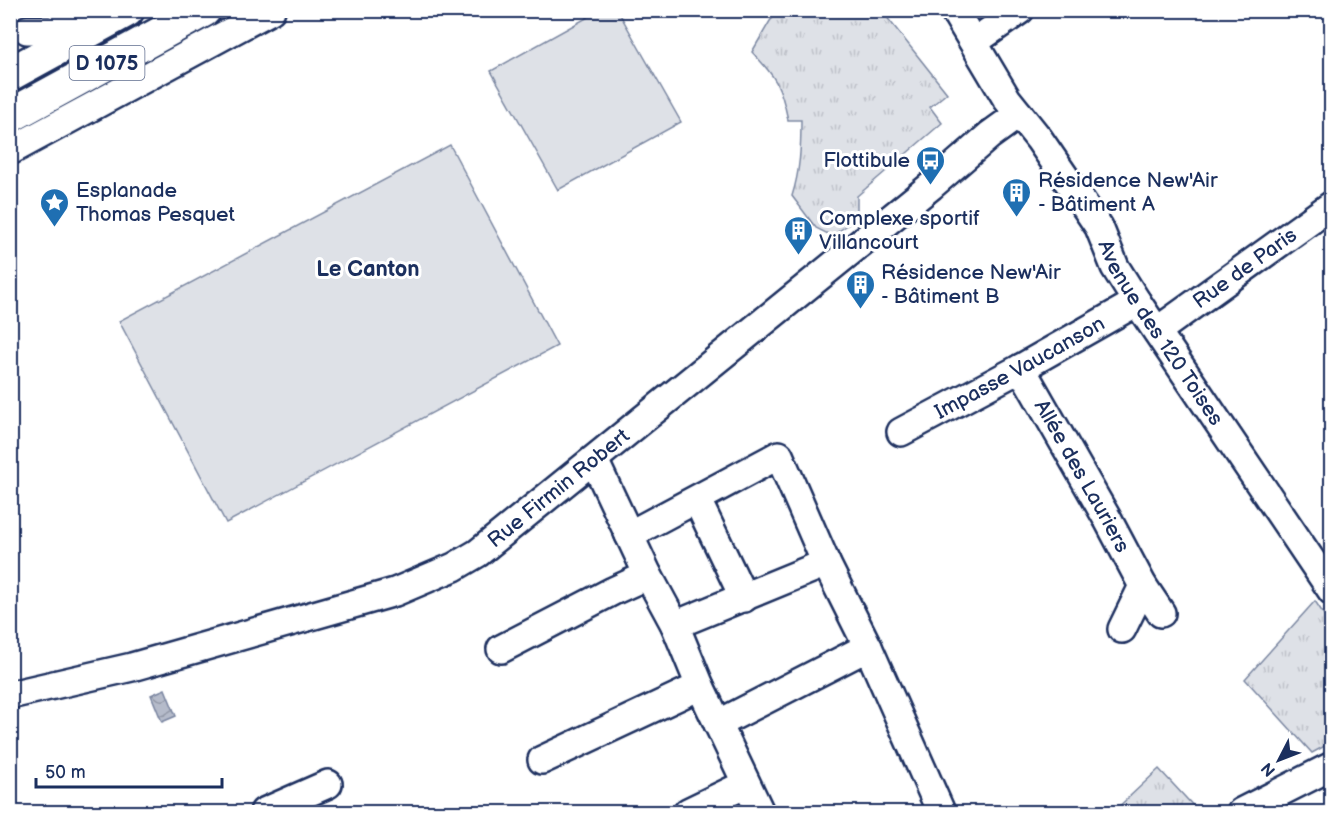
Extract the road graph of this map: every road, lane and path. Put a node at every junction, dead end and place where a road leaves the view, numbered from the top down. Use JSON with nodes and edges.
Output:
{"nodes":[{"id":1,"x":62,"y":10,"type":"edge"},
{"id":2,"x":204,"y":10,"type":"edge"},
{"id":3,"x":272,"y":10,"type":"edge"},
{"id":4,"x":947,"y":10,"type":"edge"},
{"id":5,"x":954,"y":10,"type":"edge"},
{"id":6,"x":1020,"y":10,"type":"edge"},
{"id":7,"x":117,"y":16,"type":"edge"},
{"id":8,"x":19,"y":34,"type":"edge"},
{"id":9,"x":974,"y":42,"type":"junction"},
{"id":10,"x":10,"y":74,"type":"edge"},
{"id":11,"x":1018,"y":114,"type":"junction"},
{"id":12,"x":10,"y":116,"type":"edge"},
{"id":13,"x":10,"y":151,"type":"edge"},
{"id":14,"x":1332,"y":205,"type":"edge"},
{"id":15,"x":1137,"y":302,"type":"junction"},
{"id":16,"x":1157,"y":331,"type":"junction"},
{"id":17,"x":1021,"y":368,"type":"junction"},
{"id":18,"x":902,"y":432,"type":"dead end"},
{"id":19,"x":594,"y":460,"type":"junction"},
{"id":20,"x":697,"y":500,"type":"junction"},
{"id":21,"x":629,"y":535,"type":"junction"},
{"id":22,"x":826,"y":563,"type":"junction"},
{"id":23,"x":648,"y":575,"type":"junction"},
{"id":24,"x":1143,"y":586,"type":"junction"},
{"id":25,"x":1332,"y":591,"type":"edge"},
{"id":26,"x":744,"y":598,"type":"junction"},
{"id":27,"x":1161,"y":614,"type":"dead end"},
{"id":28,"x":675,"y":626,"type":"junction"},
{"id":29,"x":1122,"y":629,"type":"dead end"},
{"id":30,"x":868,"y":647,"type":"junction"},
{"id":31,"x":501,"y":649,"type":"dead end"},
{"id":32,"x":700,"y":686,"type":"junction"},
{"id":33,"x":10,"y":695,"type":"edge"},
{"id":34,"x":718,"y":724,"type":"junction"},
{"id":35,"x":542,"y":760,"type":"dead end"},
{"id":36,"x":1332,"y":766,"type":"edge"},
{"id":37,"x":328,"y":784,"type":"dead end"},
{"id":38,"x":746,"y":784,"type":"junction"},
{"id":39,"x":264,"y":813,"type":"edge"},
{"id":40,"x":688,"y":813,"type":"edge"},
{"id":41,"x":760,"y":813,"type":"edge"},
{"id":42,"x":941,"y":813,"type":"edge"},
{"id":43,"x":1241,"y":813,"type":"edge"}],
"edges":[{"from":1,"to":8,"type":"street"},
{"from":2,"to":12,"type":"main road","number":"D 1075"},
{"from":3,"to":13,"type":"street"},
{"from":4,"to":9,"type":"street","name":"Avenue des 120 Toises"},
{"from":5,"to":9,"type":"street","name":"Avenue des 120 Toises"},
{"from":6,"to":9,"type":"street"},
{"from":7,"to":8,"type":"street"},
{"from":7,"to":10,"type":"main road","number":"D 1075"},
{"from":9,"to":11,"type":"street","name":"Avenue des 120 Toises"},
{"from":11,"to":15,"type":"street","name":"Avenue des 120 Toises"},
{"from":11,"to":19,"type":"street","name":"Rue Firmin Robert"},
{"from":14,"to":16,"type":"street","name":"Rue de Paris"},
{"from":15,"to":16,"type":"street","name":"Avenue des 120 Toises"},
{"from":15,"to":17,"type":"street","name":"Impasse Vaucanson"},
{"from":16,"to":25,"type":"street","name":"Avenue des 120 Toises"},
{"from":17,"to":18,"type":"street","name":"Impasse Vaucanson"},
{"from":17,"to":24,"type":"street","name":"Allée des Lauriers"},
{"from":19,"to":21,"type":"street"},
{"from":19,"to":33,"type":"street","name":"Rue Firmin Robert"},
{"from":20,"to":21,"type":"street"},
{"from":20,"to":22,"type":"street"},
{"from":20,"to":26,"type":"street"},
{"from":21,"to":23,"type":"street"},
{"from":22,"to":26,"type":"street"},
{"from":22,"to":30,"type":"street"},
{"from":23,"to":28,"type":"street"},
{"from":23,"to":31,"type":"street"},
{"from":24,"to":27,"type":"street","name":"Allée des Lauriers"},
{"from":24,"to":29,"type":"street"},
{"from":26,"to":28,"type":"street"},
{"from":28,"to":32,"type":"street"},
{"from":30,"to":34,"type":"street"},
{"from":30,"to":42,"type":"street"},
{"from":32,"to":34,"type":"street"},
{"from":32,"to":35,"type":"street"},
{"from":34,"to":38,"type":"street"},
{"from":36,"to":43,"type":"street"},
{"from":37,"to":39,"type":"street"},
{"from":38,"to":40,"type":"street"},
{"from":38,"to":41,"type":"street"}]}
